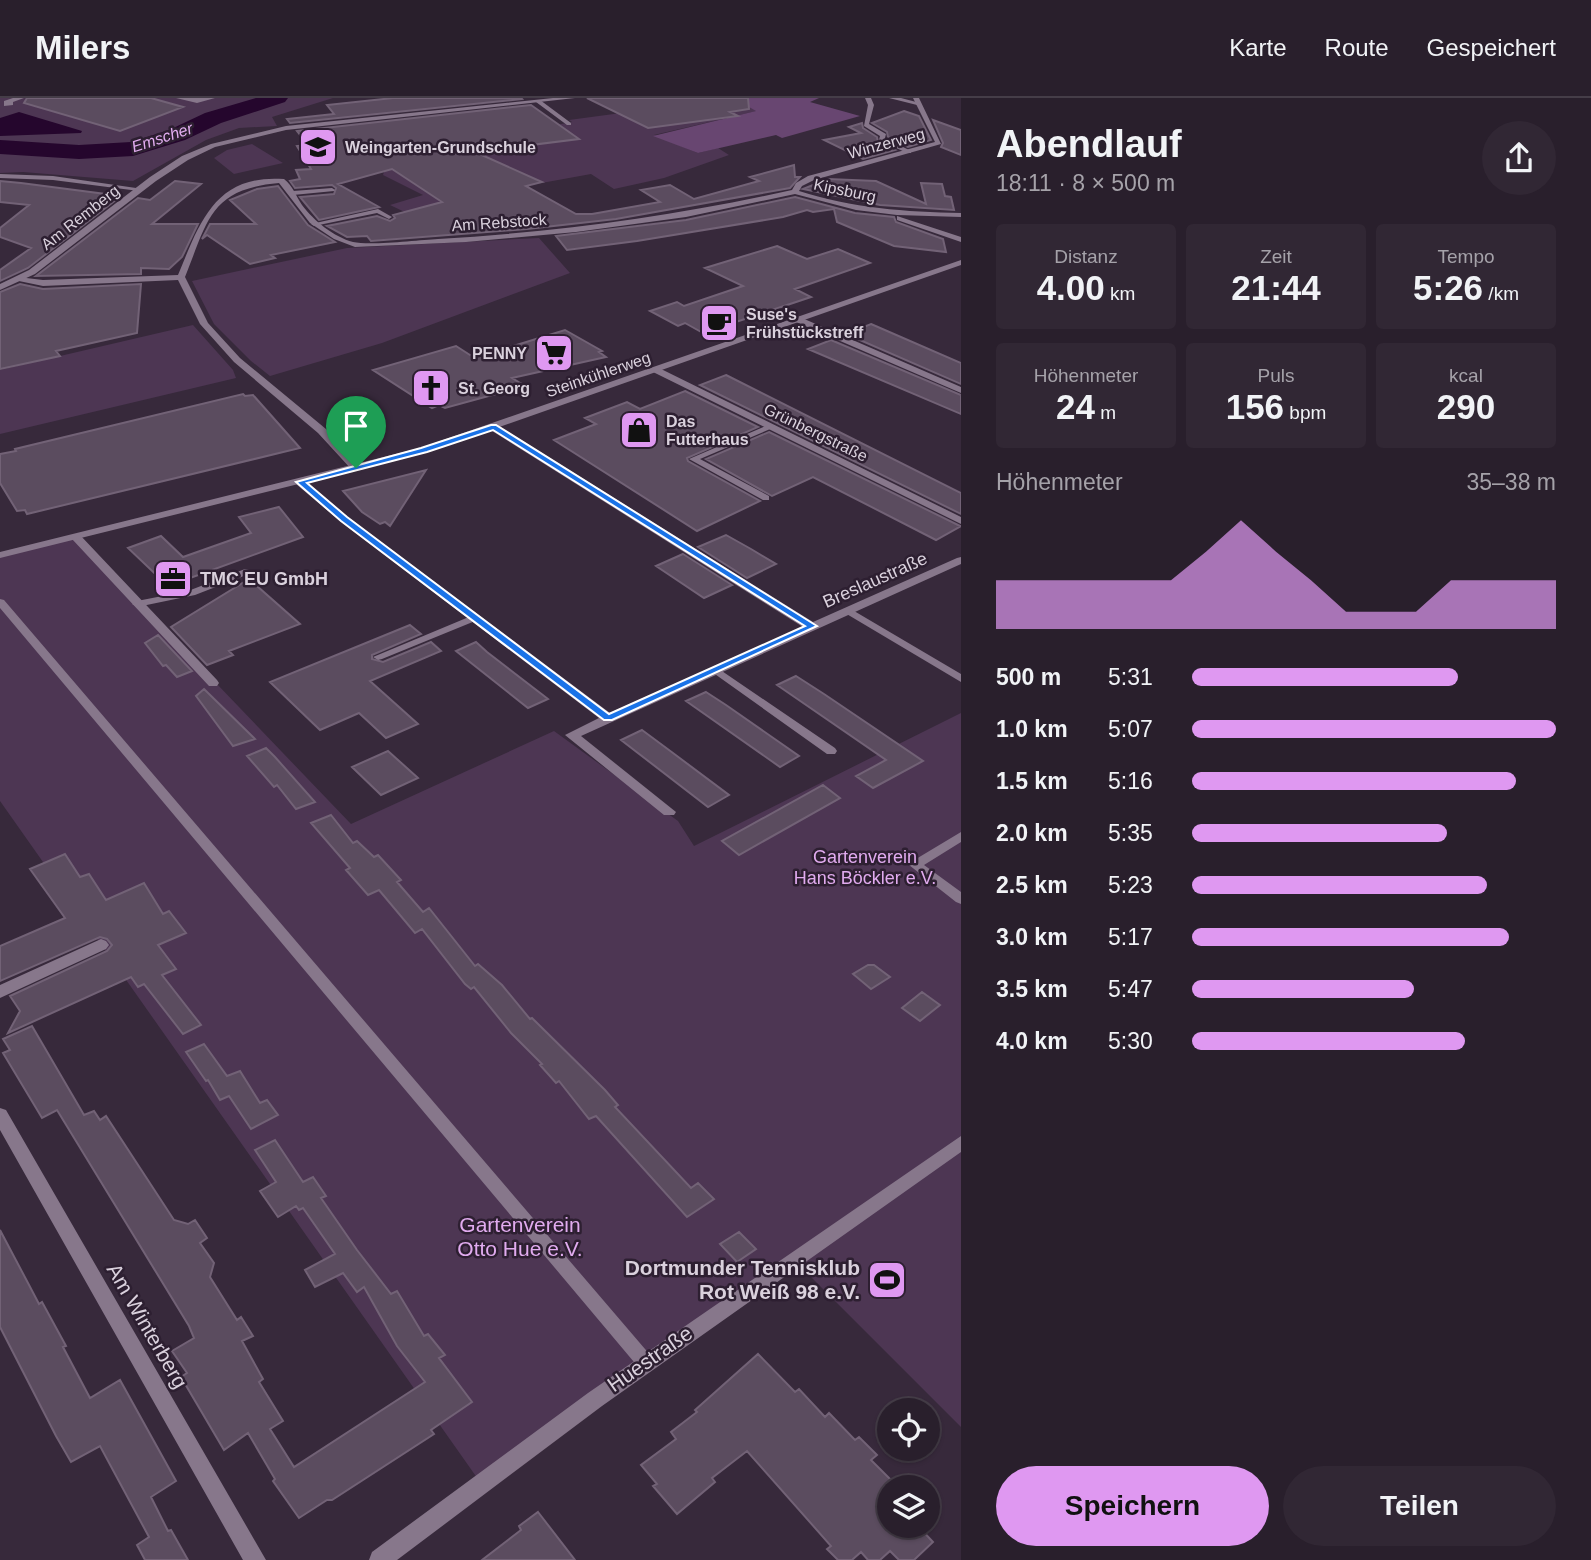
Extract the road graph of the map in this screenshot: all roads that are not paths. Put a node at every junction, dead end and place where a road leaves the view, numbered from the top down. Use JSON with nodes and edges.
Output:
{"nodes":[{"id":1,"x":21,"y":98,"type":"edge"},
{"id":2,"x":179,"y":98,"type":"edge"},
{"id":3,"x":212,"y":98,"type":"edge"},
{"id":4,"x":572,"y":98,"type":"edge"},
{"id":5,"x":868,"y":98,"type":"edge"},
{"id":6,"x":892,"y":98,"type":"edge"},
{"id":7,"x":917,"y":100,"type":"edge"},
{"id":8,"x":538,"y":102,"type":"junction"},
{"id":9,"x":6,"y":106,"type":"dead end"},
{"id":10,"x":569,"y":124,"type":"dead end"},
{"id":11,"x":909,"y":152,"type":"junction"},
{"id":12,"x":0,"y":176,"type":"edge"},
{"id":13,"x":139,"y":189,"type":"junction"},
{"id":14,"x":332,"y":190,"type":"dead end"},
{"id":15,"x":795,"y":192,"type":"junction"},
{"id":16,"x":293,"y":193,"type":"junction"},
{"id":17,"x":890,"y":214,"type":"junction"},
{"id":18,"x":961,"y":215,"type":"edge"},
{"id":19,"x":388,"y":216,"type":"dead end"},
{"id":20,"x":314,"y":224,"type":"junction"},
{"id":21,"x":961,"y":240,"type":"edge"},
{"id":22,"x":961,"y":262,"type":"edge"},
{"id":23,"x":181,"y":277,"type":"junction"},
{"id":24,"x":18,"y":280,"type":"junction"},
{"id":25,"x":0,"y":287,"type":"edge"},
{"id":26,"x":799,"y":320,"type":"junction"},
{"id":27,"x":656,"y":370,"type":"junction"},
{"id":28,"x":961,"y":390,"type":"edge"},
{"id":29,"x":494,"y":427,"type":"junction"},
{"id":30,"x":771,"y":427,"type":"junction"},
{"id":31,"x":356,"y":468,"type":"junction"},
{"id":32,"x":300,"y":482,"type":"junction"},
{"id":33,"x":766,"y":498,"type":"dead end"},
{"id":34,"x":961,"y":521,"type":"edge"},
{"id":35,"x":75,"y":537,"type":"junction"},
{"id":36,"x":0,"y":555,"type":"edge"},
{"id":37,"x":961,"y":560,"type":"edge"},
{"id":38,"x":245,"y":572,"type":"dead end"},
{"id":39,"x":0,"y":602,"type":"edge"},
{"id":40,"x":137,"y":604,"type":"junction"},
{"id":41,"x":849,"y":611,"type":"junction"},
{"id":42,"x":476,"y":617,"type":"junction"},
{"id":43,"x":812,"y":626,"type":"junction"},
{"id":44,"x":378,"y":657,"type":"dead end"},
{"id":45,"x":716,"y":670,"type":"junction"},
{"id":46,"x":961,"y":680,"type":"edge"},
{"id":47,"x":214,"y":683,"type":"dead end"},
{"id":48,"x":608,"y":718,"type":"junction"},
{"id":49,"x":831,"y":751,"type":"dead end"},
{"id":50,"x":668,"y":812,"type":"dead end"},
{"id":51,"x":961,"y":836,"type":"edge"},
{"id":52,"x":961,"y":899,"type":"edge"},
{"id":53,"x":101,"y":946,"type":"dead end"},
{"id":54,"x":0,"y":992,"type":"edge"},
{"id":55,"x":0,"y":1115,"type":"edge"},
{"id":56,"x":961,"y":1143,"type":"edge"},
{"id":57,"x":645,"y":1362,"type":"junction"},
{"id":58,"x":256,"y":1560,"type":"edge"},
{"id":59,"x":380,"y":1560,"type":"edge"}],
"edges":[{"from":1,"to":9,"type":"street"},
{"from":2,"to":3,"type":"street"},
{"from":4,"to":8,"type":"street","name":"Am Remberg"},
{"from":5,"to":11,"type":"lane"},
{"from":6,"to":7,"type":"lane"},
{"from":7,"to":11,"type":"street","name":"Winzerweg"},
{"from":8,"to":10,"type":"street"},
{"from":8,"to":13,"type":"street","name":"Am Remberg"},
{"from":11,"to":15,"type":"street","name":"Winzerweg"},
{"from":12,"to":13,"type":"street"},
{"from":13,"to":24,"type":"street","name":"Am Remberg"},
{"from":14,"to":16,"type":"lane"},
{"from":15,"to":17,"type":"street","name":"Kipsburg"},
{"from":15,"to":20,"type":"street","name":"Am Rebstock"},
{"from":16,"to":20,"type":"street","name":"Am Rebstock"},
{"from":16,"to":23,"type":"street"},
{"from":17,"to":18,"type":"street","name":"Kipsburg"},
{"from":17,"to":21,"type":"street","name":"Kipsburg"},
{"from":19,"to":20,"type":"lane"},
{"from":22,"to":26,"type":"street","name":"Steinkühlerweg"},
{"from":23,"to":24,"type":"street"},
{"from":23,"to":31,"type":"street"},
{"from":24,"to":25,"type":"street","name":"Am Remberg"},
{"from":26,"to":27,"type":"street","name":"Steinkühlerweg"},
{"from":26,"to":28,"type":"street"},
{"from":27,"to":29,"type":"street","name":"Steinkühlerweg"},
{"from":27,"to":30,"type":"street","name":"Grünbergstraße"},
{"from":29,"to":31,"type":"street","name":"Steinkühlerweg"},
{"from":29,"to":43,"type":"street"},
{"from":30,"to":33,"type":"lane"},
{"from":30,"to":34,"type":"street","name":"Grünbergstraße"},
{"from":31,"to":32,"type":"street","name":"Steinkühlerweg"},
{"from":32,"to":35,"type":"street","name":"Steinkühlerweg"},
{"from":32,"to":42,"type":"street"},
{"from":35,"to":36,"type":"street","name":"Steinkühlerweg"},
{"from":35,"to":40,"type":"street"},
{"from":37,"to":41,"type":"street","name":"Breslaustraße"},
{"from":38,"to":40,"type":"lane"},
{"from":39,"to":57,"type":"lane"},
{"from":40,"to":47,"type":"street"},
{"from":41,"to":43,"type":"street","name":"Breslaustraße"},
{"from":41,"to":46,"type":"lane"},
{"from":42,"to":44,"type":"lane"},
{"from":42,"to":48,"type":"street"},
{"from":43,"to":45,"type":"street","name":"Breslaustraße"},
{"from":45,"to":48,"type":"street","name":"Breslaustraße"},
{"from":45,"to":49,"type":"lane"},
{"from":48,"to":50,"type":"street","name":"Breslaustraße"},
{"from":51,"to":52,"type":"lane"},
{"from":53,"to":54,"type":"street"},
{"from":55,"to":58,"type":"street","name":"Am Winterberg"},
{"from":56,"to":57,"type":"street","name":"Huestraße"},
{"from":57,"to":59,"type":"street","name":"Huestraße"}]}
